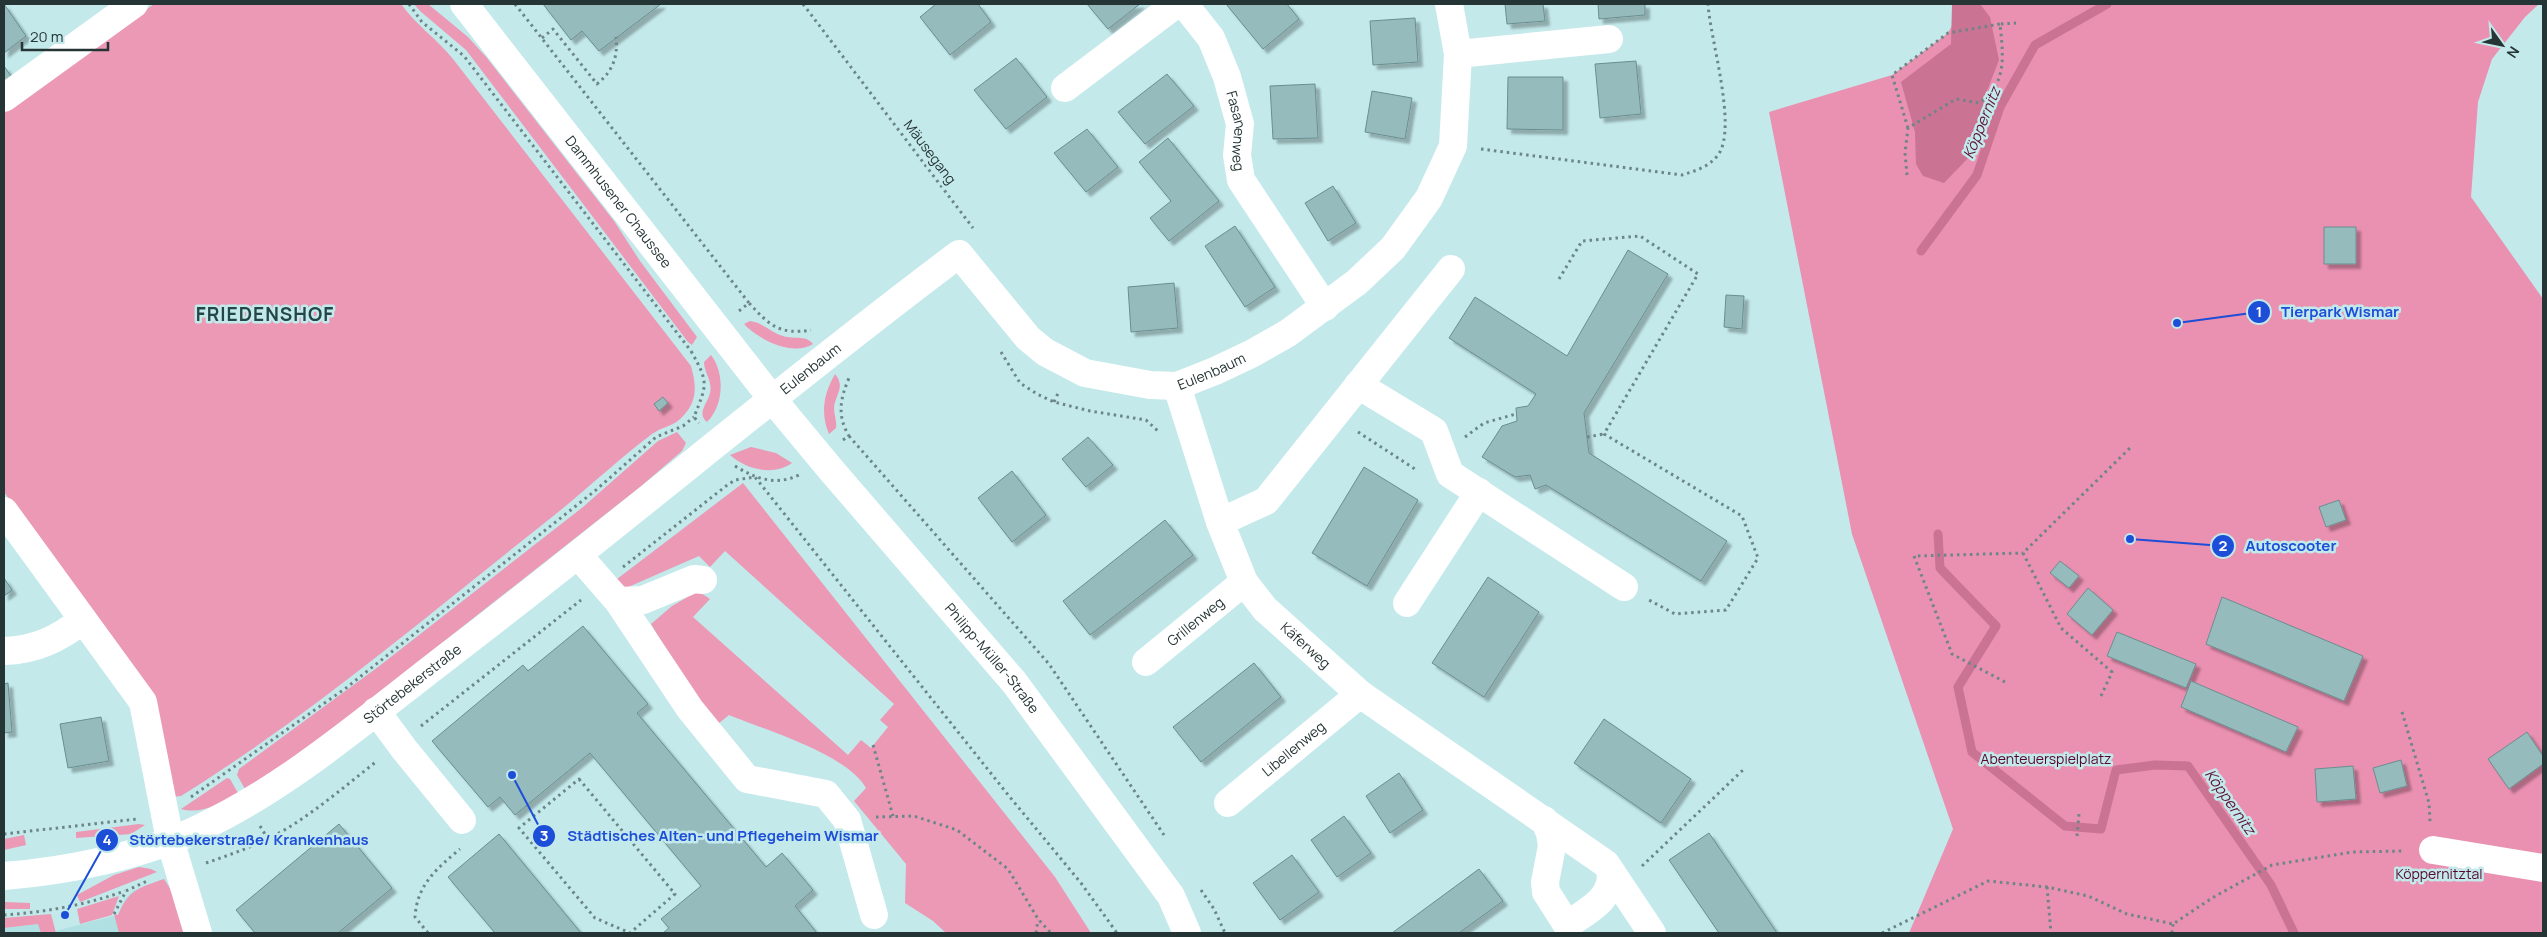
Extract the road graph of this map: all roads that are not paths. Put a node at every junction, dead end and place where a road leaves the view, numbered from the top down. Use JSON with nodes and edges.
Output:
{"nodes":[{"id":1,"x":134,"y":4,"type":"edge"},
{"id":2,"x":464,"y":4,"type":"edge"},
{"id":3,"x":1176,"y":4,"type":"edge"},
{"id":4,"x":1184,"y":4,"type":"edge"},
{"id":5,"x":1448,"y":4,"type":"edge"},
{"id":6,"x":1609,"y":39,"type":"dead end"},
{"id":7,"x":1458,"y":54,"type":"junction"},
{"id":8,"x":1065,"y":88,"type":"dead end"},
{"id":9,"x":4,"y":98,"type":"edge"},
{"id":10,"x":1452,"y":269,"type":"dead end"},
{"id":11,"x":1325,"y":307,"type":"junction"},
{"id":12,"x":1358,"y":384,"type":"junction"},
{"id":13,"x":1177,"y":386,"type":"junction"},
{"id":14,"x":773,"y":400,"type":"junction"},
{"id":15,"x":1479,"y":492,"type":"junction"},
{"id":16,"x":4,"y":511,"type":"edge"},
{"id":17,"x":1220,"y":522,"type":"junction"},
{"id":18,"x":578,"y":556,"type":"junction"},
{"id":19,"x":703,"y":580,"type":"dead end"},
{"id":20,"x":1244,"y":582,"type":"junction"},
{"id":21,"x":1624,"y":587,"type":"road end"},
{"id":22,"x":610,"y":592,"type":"junction"},
{"id":23,"x":1407,"y":603,"type":"dead end"},
{"id":24,"x":84,"y":620,"type":"junction"},
{"id":25,"x":4,"y":651,"type":"edge"},
{"id":26,"x":1146,"y":662,"type":"dead end"},
{"id":27,"x":1360,"y":694,"type":"junction"},
{"id":28,"x":376,"y":711,"type":"junction"},
{"id":29,"x":1228,"y":803,"type":"dead end"},
{"id":30,"x":462,"y":820,"type":"road end"},
{"id":31,"x":1544,"y":820,"type":"junction"},
{"id":32,"x":170,"y":840,"type":"junction"},
{"id":33,"x":2432,"y":850,"type":"road end"},
{"id":34,"x":2543,"y":868,"type":"edge"},
{"id":35,"x":4,"y":876,"type":"edge"},
{"id":36,"x":1616,"y":880,"type":"junction"},
{"id":37,"x":874,"y":915,"type":"dead end"},
{"id":38,"x":1562,"y":929,"type":"edge"},
{"id":39,"x":198,"y":933,"type":"edge"},
{"id":40,"x":1187,"y":933,"type":"edge"},
{"id":41,"x":1652,"y":933,"type":"edge"}],
"edges":[{"from":1,"to":9,"type":"street"},
{"from":2,"to":14,"type":"street","name":"Dammhusener Chaussee"},
{"from":3,"to":8,"type":"street"},
{"from":4,"to":11,"type":"street","name":"Fasanenweg"},
{"from":5,"to":7,"type":"street","name":"Eulenbaum"},
{"from":6,"to":7,"type":"street"},
{"from":7,"to":11,"type":"street","name":"Eulenbaum"},
{"from":10,"to":12,"type":"street"},
{"from":11,"to":13,"type":"street","name":"Eulenbaum"},
{"from":12,"to":15,"type":"street"},
{"from":12,"to":17,"type":"street"},
{"from":13,"to":14,"type":"street","name":"Eulenbaum"},
{"from":13,"to":17,"type":"street","name":"Käferweg"},
{"from":14,"to":18,"type":"street","name":"Störtebekerstraße"},
{"from":14,"to":40,"type":"street","name":"Philipp-Müller-Straße"},
{"from":15,"to":21,"type":"street"},
{"from":15,"to":23,"type":"street"},
{"from":16,"to":24,"type":"street"},
{"from":17,"to":20,"type":"street","name":"Käferweg"},
{"from":18,"to":22,"type":"street"},
{"from":18,"to":28,"type":"street","name":"Störtebekerstraße"},
{"from":19,"to":22,"type":"street"},
{"from":20,"to":26,"type":"street","name":"Grillenweg"},
{"from":20,"to":27,"type":"street","name":"Käferweg"},
{"from":22,"to":37,"type":"street"},
{"from":24,"to":25,"type":"street"},
{"from":24,"to":32,"type":"street"},
{"from":27,"to":29,"type":"street","name":"Libellenweg"},
{"from":27,"to":31,"type":"street","name":"Käferweg"},
{"from":28,"to":30,"type":"street"},
{"from":28,"to":32,"type":"street","name":"Störtebekerstraße"},
{"from":31,"to":36,"type":"street","name":"Käferweg"},
{"from":31,"to":38,"type":"street"},
{"from":32,"to":35,"type":"street","name":"Störtebekerstraße"},
{"from":32,"to":39,"type":"street"},
{"from":33,"to":34,"type":"street"},
{"from":36,"to":38,"type":"street"},
{"from":36,"to":41,"type":"street","name":"Käferweg"}]}
